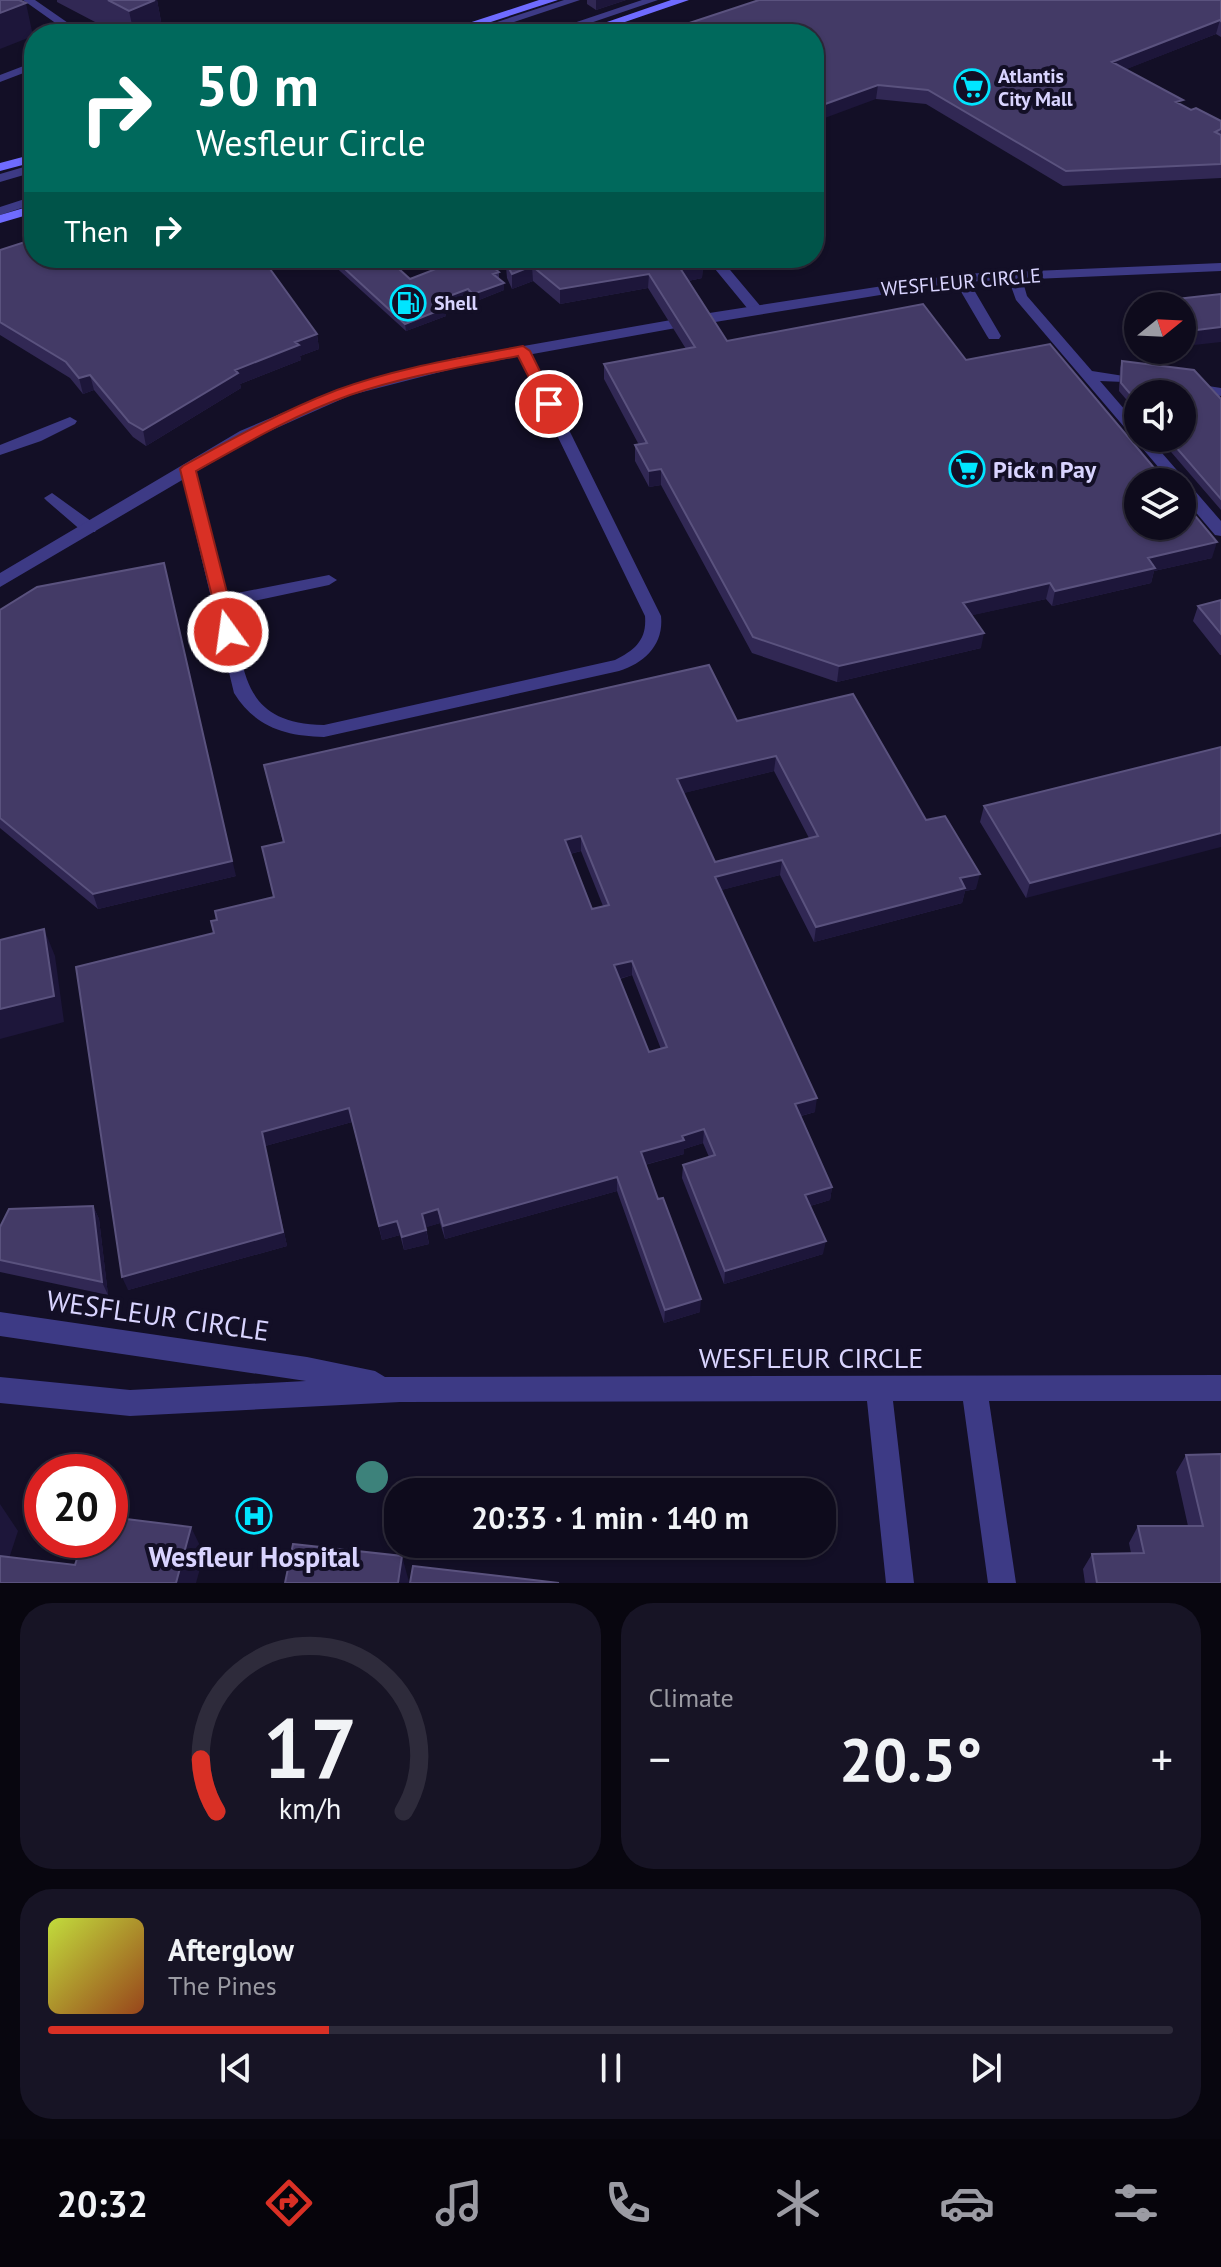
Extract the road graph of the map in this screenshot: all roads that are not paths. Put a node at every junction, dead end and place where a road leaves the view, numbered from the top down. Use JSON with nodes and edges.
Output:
{"nodes":[{"id":1,"x":28,"y":0,"type":"edge"},
{"id":2,"x":552,"y":0,"type":"edge"},
{"id":3,"x":575,"y":0,"type":"edge"},
{"id":4,"x":653,"y":0,"type":"edge"},
{"id":5,"x":683,"y":0,"type":"edge"},
{"id":6,"x":63,"y":24,"type":"edge"},
{"id":7,"x":474,"y":24,"type":"edge"},
{"id":8,"x":498,"y":24,"type":"edge"},
{"id":9,"x":578,"y":24,"type":"edge"},
{"id":10,"x":609,"y":24,"type":"edge"},
{"id":11,"x":24,"y":69,"type":"edge"},
{"id":12,"x":0,"y":79,"type":"edge"},
{"id":13,"x":24,"y":161,"type":"edge"},
{"id":14,"x":0,"y":167,"type":"edge"},
{"id":15,"x":24,"y":171,"type":"edge"},
{"id":16,"x":0,"y":178,"type":"edge"},
{"id":17,"x":24,"y":200,"type":"edge"},
{"id":18,"x":0,"y":211,"type":"edge"},
{"id":19,"x":24,"y":212,"type":"edge"},
{"id":20,"x":0,"y":219,"type":"edge"},
{"id":21,"x":1221,"y":267,"type":"edge"},
{"id":22,"x":721,"y":268,"type":"edge"},
{"id":23,"x":1014,"y":275,"type":"junction"},
{"id":24,"x":960,"y":278,"type":"junction"},
{"id":25,"x":757,"y":311,"type":"junction"},
{"id":26,"x":703,"y":319,"type":"edge"},
{"id":27,"x":671,"y":325,"type":"edge"},
{"id":28,"x":994,"y":336,"type":"dead end"},
{"id":29,"x":523,"y":351,"type":"junction"},
{"id":30,"x":1088,"y":375,"type":"junction"},
{"id":31,"x":1119,"y":379,"type":"edge"},
{"id":32,"x":1202,"y":389,"type":"edge"},
{"id":33,"x":1221,"y":392,"type":"edge"},
{"id":34,"x":1124,"y":417,"type":"edge"},
{"id":35,"x":70,"y":421,"type":"dead end"},
{"id":36,"x":0,"y":450,"type":"edge"},
{"id":37,"x":1153,"y":452,"type":"edge"},
{"id":38,"x":1167,"y":468,"type":"edge"},
{"id":39,"x":188,"y":469,"type":"junction"},
{"id":40,"x":52,"y":498,"type":"dead end"},
{"id":41,"x":1196,"y":502,"type":"edge"},
{"id":42,"x":89,"y":528,"type":"junction"},
{"id":43,"x":1221,"y":531,"type":"edge"},
{"id":44,"x":329,"y":580,"type":"dead end"},
{"id":45,"x":0,"y":581,"type":"edge"},
{"id":46,"x":221,"y":602,"type":"junction"},
{"id":47,"x":0,"y":1324,"type":"edge"},
{"id":48,"x":1221,"y":1388,"type":"edge"},
{"id":49,"x":400,"y":1389,"type":"junction"},
{"id":50,"x":879,"y":1389,"type":"junction"},
{"id":51,"x":974,"y":1389,"type":"junction"},
{"id":52,"x":0,"y":1390,"type":"edge"},
{"id":53,"x":900,"y":1583,"type":"edge"},
{"id":54,"x":1002,"y":1583,"type":"edge"}],
"edges":[{"from":1,"to":6,"type":"lane"},
{"from":2,"to":7,"type":"main road"},
{"from":3,"to":8,"type":"lane"},
{"from":4,"to":9,"type":"lane"},
{"from":5,"to":10,"type":"main road"},
{"from":11,"to":12,"type":"lane"},
{"from":13,"to":14,"type":"main road"},
{"from":15,"to":16,"type":"lane"},
{"from":17,"to":18,"type":"lane"},
{"from":19,"to":20,"type":"main road"},
{"from":21,"to":23,"type":"street","name":"WESFLEUR CIRCLE"},
{"from":22,"to":25,"type":"lane"},
{"from":23,"to":24,"type":"street","name":"WESFLEUR CIRCLE"},
{"from":23,"to":30,"type":"lane"},
{"from":24,"to":25,"type":"street","name":"WESFLEUR CIRCLE"},
{"from":24,"to":28,"type":"lane"},
{"from":25,"to":26,"type":"street","name":"WESFLEUR CIRCLE"},
{"from":27,"to":29,"type":"street"},
{"from":29,"to":39,"type":"street"},
{"from":29,"to":46,"type":"lane"},
{"from":30,"to":31,"type":"lane"},
{"from":30,"to":34,"type":"lane"},
{"from":32,"to":33,"type":"lane"},
{"from":35,"to":36,"type":"lane"},
{"from":37,"to":38,"type":"lane"},
{"from":39,"to":42,"type":"street"},
{"from":39,"to":46,"type":"lane"},
{"from":40,"to":42,"type":"lane"},
{"from":41,"to":43,"type":"lane"},
{"from":42,"to":45,"type":"street"},
{"from":44,"to":46,"type":"lane"},
{"from":47,"to":49,"type":"street","name":"WESFLEUR CIRCLE"},
{"from":48,"to":51,"type":"street","name":"WESFLEUR CIRCLE"},
{"from":49,"to":50,"type":"street","name":"WESFLEUR CIRCLE"},
{"from":49,"to":52,"type":"street","name":"WESFLEUR CIRCLE"},
{"from":50,"to":51,"type":"street","name":"WESFLEUR CIRCLE"},
{"from":50,"to":53,"type":"street"},
{"from":51,"to":54,"type":"street"}]}
